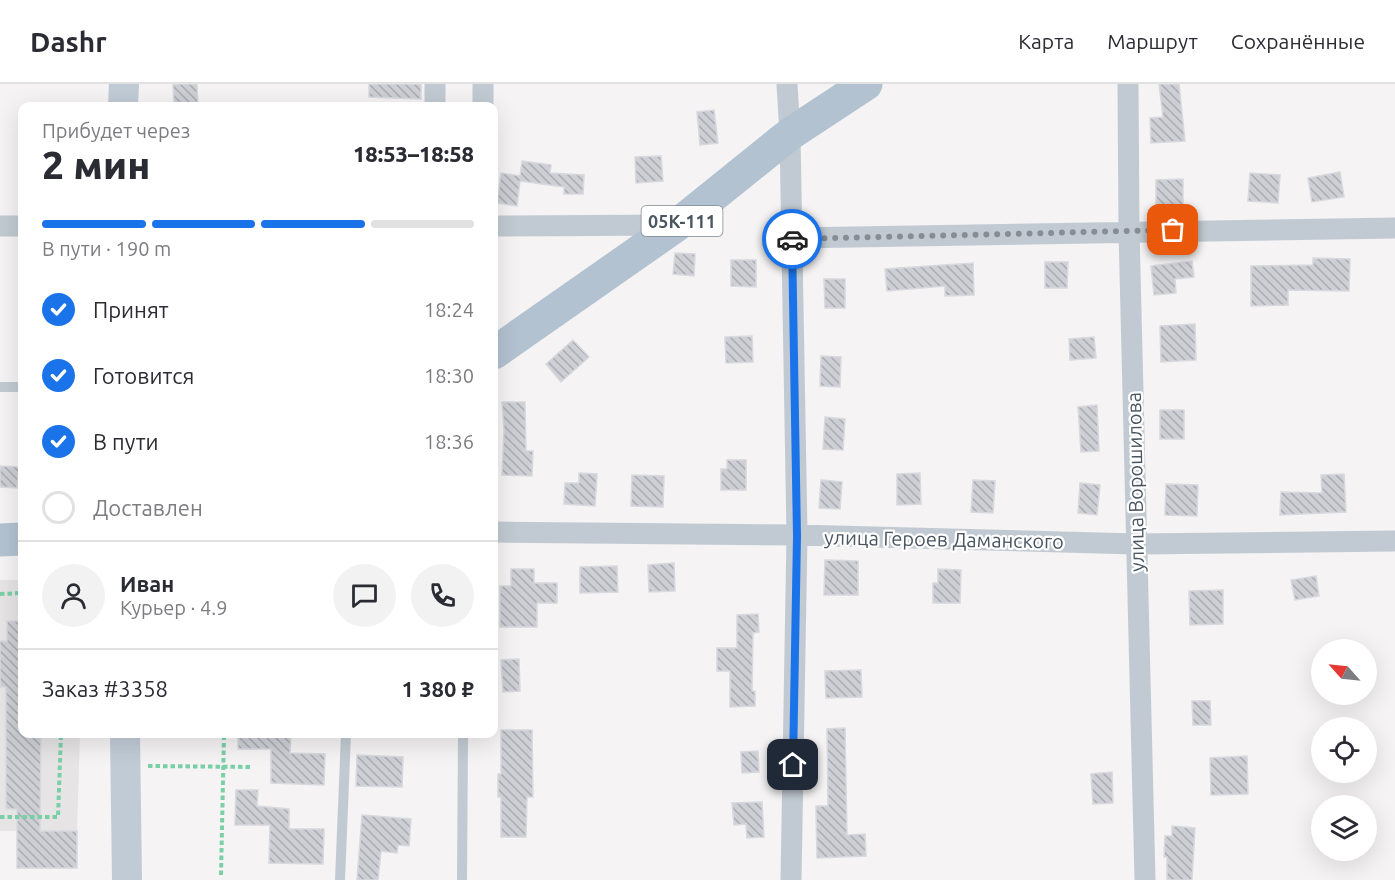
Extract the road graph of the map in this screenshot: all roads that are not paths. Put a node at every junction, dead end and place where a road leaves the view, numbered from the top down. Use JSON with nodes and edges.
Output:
{"nodes":[{"id":1,"x":123,"y":84,"type":"edge"},
{"id":2,"x":435,"y":84,"type":"edge"},
{"id":3,"x":483,"y":84,"type":"edge"},
{"id":4,"x":787,"y":84,"type":"edge"},
{"id":5,"x":866,"y":84,"type":"edge"},
{"id":6,"x":1128,"y":84,"type":"edge"},
{"id":7,"x":123,"y":102,"type":"edge"},
{"id":8,"x":435,"y":102,"type":"edge"},
{"id":9,"x":483,"y":102,"type":"edge"},
{"id":10,"x":790,"y":134,"type":"junction"},
{"id":11,"x":677,"y":225,"type":"junction"},
{"id":12,"x":0,"y":226,"type":"edge"},
{"id":13,"x":18,"y":226,"type":"edge"},
{"id":14,"x":498,"y":226,"type":"edge"},
{"id":15,"x":1395,"y":228,"type":"edge"},
{"id":16,"x":1129,"y":231,"type":"junction"},
{"id":17,"x":792,"y":238,"type":"junction"},
{"id":18,"x":498,"y":349,"type":"edge"},
{"id":19,"x":0,"y":387,"type":"edge"},
{"id":20,"x":18,"y":387,"type":"edge"},
{"id":21,"x":498,"y":532,"type":"edge"},
{"id":22,"x":797,"y":536,"type":"junction"},
{"id":23,"x":18,"y":539,"type":"edge"},
{"id":24,"x":0,"y":540,"type":"edge"},
{"id":25,"x":1395,"y":540,"type":"edge"},
{"id":26,"x":1136,"y":544,"type":"junction"},
{"id":27,"x":125,"y":738,"type":"edge"},
{"id":28,"x":346,"y":738,"type":"edge"},
{"id":29,"x":463,"y":738,"type":"edge"},
{"id":30,"x":127,"y":880,"type":"edge"},
{"id":31,"x":340,"y":880,"type":"edge"},
{"id":32,"x":462,"y":880,"type":"edge"},
{"id":33,"x":791,"y":880,"type":"edge"},
{"id":34,"x":1145,"y":880,"type":"edge"}],
"edges":[{"from":1,"to":7,"type":"main road"},
{"from":2,"to":8,"type":"street"},
{"from":3,"to":9,"type":"street"},
{"from":4,"to":10,"type":"street"},
{"from":5,"to":10,"type":"main road","number":"05К-111"},
{"from":6,"to":16,"type":"street","name":"улица Ворошилова"},
{"from":10,"to":11,"type":"main road","number":"05К-111"},
{"from":10,"to":17,"type":"street"},
{"from":11,"to":14,"type":"street"},
{"from":11,"to":18,"type":"main road","number":"05К-111"},
{"from":12,"to":13,"type":"street"},
{"from":15,"to":16,"type":"street"},
{"from":16,"to":17,"type":"street"},
{"from":16,"to":26,"type":"street","name":"улица Ворошилова"},
{"from":17,"to":22,"type":"street"},
{"from":19,"to":20,"type":"lane"},
{"from":21,"to":22,"type":"street","name":"улица Героев Даманского"},
{"from":22,"to":26,"type":"street","name":"улица Героев Даманского"},
{"from":22,"to":33,"type":"street"},
{"from":23,"to":24,"type":"main road"},
{"from":25,"to":26,"type":"street","name":"улица Героев Даманского"},
{"from":26,"to":34,"type":"street","name":"улица Ворошилова"},
{"from":27,"to":30,"type":"main road"},
{"from":28,"to":31,"type":"lane"},
{"from":29,"to":32,"type":"lane"}]}
